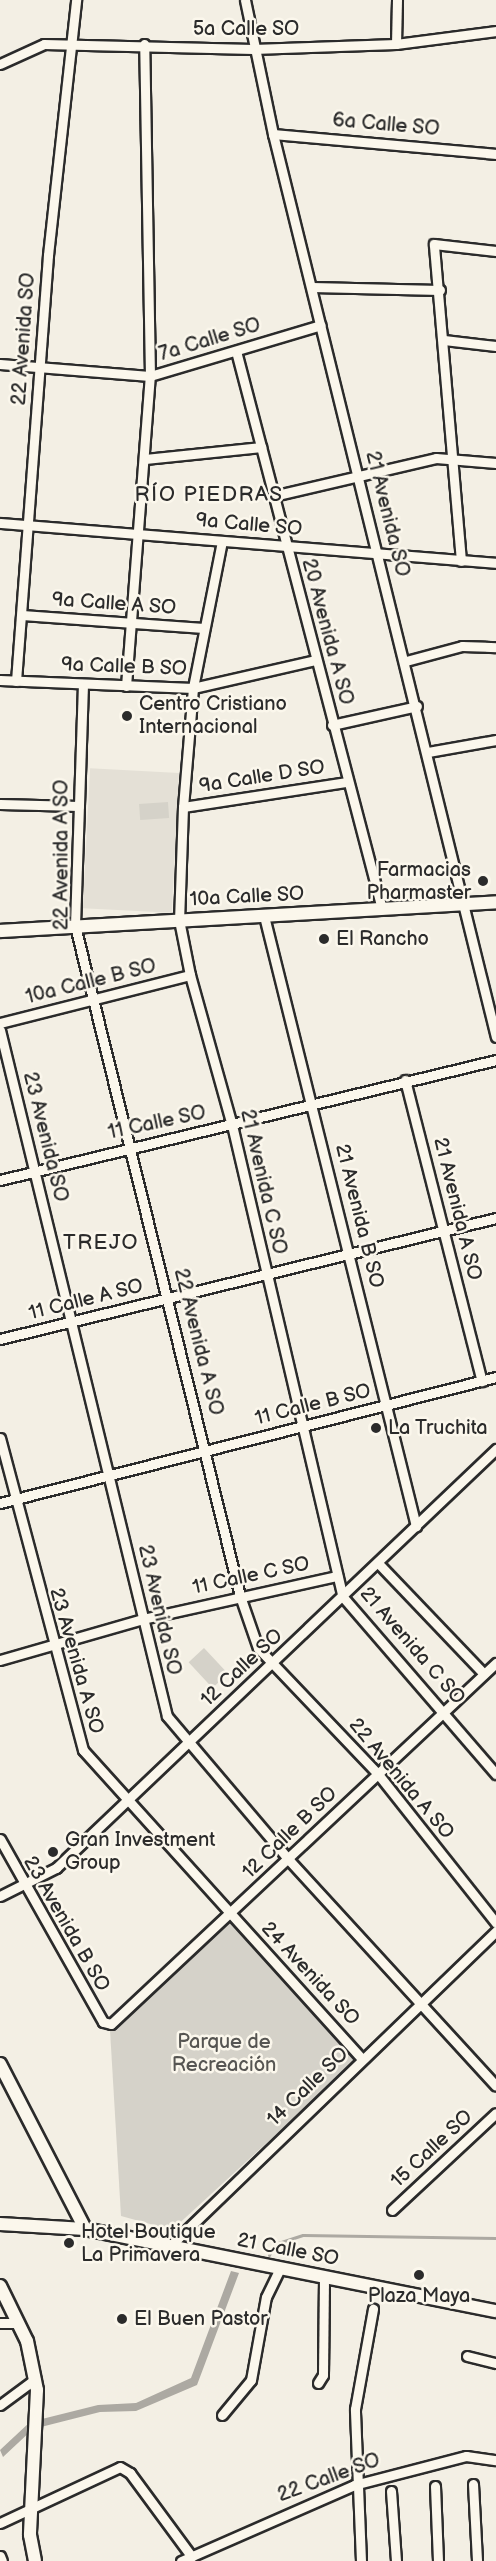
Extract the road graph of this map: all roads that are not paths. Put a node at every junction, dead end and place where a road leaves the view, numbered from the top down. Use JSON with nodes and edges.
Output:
{"nodes":[{"id":1,"x":76,"y":0,"type":"edge"},
{"id":2,"x":245,"y":0,"type":"edge"},
{"id":3,"x":397,"y":0,"type":"edge"},
{"id":4,"x":496,"y":31,"type":"edge"},
{"id":5,"x":72,"y":42,"type":"junction"},
{"id":6,"x":144,"y":44,"type":"junction"},
{"id":7,"x":396,"y":44,"type":"junction"},
{"id":8,"x":254,"y":49,"type":"junction"},
{"id":9,"x":0,"y":64,"type":"edge"},
{"id":10,"x":273,"y":134,"type":"junction"},
{"id":11,"x":496,"y":154,"type":"edge"},
{"id":12,"x":496,"y":250,"type":"edge"},
{"id":13,"x":312,"y":287,"type":"junction"},
{"id":14,"x":440,"y":290,"type":"junction"},
{"id":15,"x":321,"y":325,"type":"junction"},
{"id":16,"x":444,"y":340,"type":"junction"},
{"id":17,"x":496,"y":346,"type":"edge"},
{"id":18,"x":236,"y":351,"type":"junction"},
{"id":19,"x":0,"y":364,"type":"edge"},
{"id":20,"x":40,"y":366,"type":"junction"},
{"id":21,"x":150,"y":376,"type":"junction"},
{"id":22,"x":261,"y":447,"type":"junction"},
{"id":23,"x":450,"y":458,"type":"junction"},
{"id":24,"x":145,"y":459,"type":"junction"},
{"id":25,"x":496,"y":463,"type":"edge"},
{"id":26,"x":359,"y":475,"type":"junction"},
{"id":27,"x":273,"y":496,"type":"junction"},
{"id":28,"x":0,"y":523,"type":"edge"},
{"id":29,"x":31,"y":526,"type":"junction"},
{"id":30,"x":137,"y":534,"type":"junction"},
{"id":31,"x":222,"y":541,"type":"junction"},
{"id":32,"x":286,"y":546,"type":"junction"},
{"id":33,"x":378,"y":554,"type":"junction"},
{"id":34,"x":461,"y":561,"type":"junction"},
{"id":35,"x":496,"y":563,"type":"edge"},
{"id":36,"x":22,"y":615,"type":"junction"},
{"id":37,"x":131,"y":623,"type":"junction"},
{"id":38,"x":204,"y":628,"type":"junction"},
{"id":39,"x":496,"y":647,"type":"edge"},
{"id":40,"x":315,"y":660,"type":"junction"},
{"id":41,"x":406,"y":661,"type":"junction"},
{"id":42,"x":0,"y":680,"type":"edge"},
{"id":43,"x":16,"y":681,"type":"junction"},
{"id":44,"x":83,"y":684,"type":"junction"},
{"id":45,"x":126,"y":686,"type":"junction"},
{"id":46,"x":194,"y":688,"type":"junction"},
{"id":47,"x":417,"y":706,"type":"junction"},
{"id":48,"x":332,"y":725,"type":"junction"},
{"id":49,"x":496,"y":740,"type":"edge"},
{"id":50,"x":428,"y":753,"type":"junction"},
{"id":51,"x":347,"y":782,"type":"junction"},
{"id":52,"x":0,"y":804,"type":"edge"},
{"id":53,"x":79,"y":806,"type":"junction"},
{"id":54,"x":183,"y":807,"type":"junction"},
{"id":55,"x":496,"y":902,"type":"edge"},
{"id":56,"x":465,"y":903,"type":"junction"},
{"id":57,"x":382,"y":909,"type":"junction"},
{"id":58,"x":264,"y":915,"type":"junction"},
{"id":59,"x":179,"y":920,"type":"junction"},
{"id":60,"x":75,"y":926,"type":"junction"},
{"id":61,"x":0,"y":931,"type":"edge"},
{"id":62,"x":190,"y":975,"type":"junction"},
{"id":63,"x":95,"y":1001,"type":"junction"},
{"id":64,"x":0,"y":1023,"type":"edge"},
{"id":65,"x":0,"y":1030,"type":"edge"},
{"id":66,"x":496,"y":1037,"type":"edge"},
{"id":67,"x":496,"y":1060,"type":"edge"},
{"id":68,"x":405,"y":1080,"type":"junction"},
{"id":69,"x":314,"y":1107,"type":"junction"},
{"id":70,"x":232,"y":1125,"type":"junction"},
{"id":71,"x":129,"y":1146,"type":"junction"},
{"id":72,"x":34,"y":1171,"type":"junction"},
{"id":73,"x":0,"y":1180,"type":"edge"},
{"id":74,"x":496,"y":1218,"type":"edge"},
{"id":75,"x":445,"y":1231,"type":"junction"},
{"id":76,"x":350,"y":1253,"type":"junction"},
{"id":77,"x":266,"y":1273,"type":"junction"},
{"id":78,"x":170,"y":1298,"type":"junction"},
{"id":79,"x":71,"y":1322,"type":"junction"},
{"id":80,"x":0,"y":1340,"type":"edge"},
{"id":81,"x":496,"y":1377,"type":"edge"},
{"id":82,"x":482,"y":1381,"type":"junction"},
{"id":83,"x":388,"y":1405,"type":"junction"},
{"id":84,"x":303,"y":1426,"type":"junction"},
{"id":85,"x":0,"y":1438,"type":"edge"},
{"id":86,"x":496,"y":1449,"type":"edge"},
{"id":87,"x":206,"y":1451,"type":"junction"},
{"id":88,"x":109,"y":1475,"type":"junction"},
{"id":89,"x":16,"y":1499,"type":"junction"},
{"id":90,"x":0,"y":1503,"type":"edge"},
{"id":91,"x":416,"y":1527,"type":"junction"},
{"id":92,"x":378,"y":1563,"type":"junction"},
{"id":93,"x":337,"y":1576,"type":"junction"},
{"id":94,"x":240,"y":1596,"type":"junction"},
{"id":95,"x":343,"y":1597,"type":"junction"},
{"id":96,"x":143,"y":1619,"type":"junction"},
{"id":97,"x":51,"y":1647,"type":"junction"},
{"id":98,"x":0,"y":1660,"type":"edge"},
{"id":99,"x":496,"y":1662,"type":"edge"},
{"id":100,"x":274,"y":1665,"type":"junction"},
{"id":101,"x":484,"y":1674,"type":"junction"},
{"id":102,"x":445,"y":1709,"type":"junction"},
{"id":103,"x":189,"y":1742,"type":"junction"},
{"id":104,"x":378,"y":1774,"type":"junction"},
{"id":105,"x":496,"y":1774,"type":"edge"},
{"id":106,"x":125,"y":1803,"type":"junction"},
{"id":107,"x":0,"y":1839,"type":"edge"},
{"id":108,"x":289,"y":1860,"type":"junction"},
{"id":109,"x":22,"y":1885,"type":"junction"},
{"id":110,"x":0,"y":1896,"type":"edge"},
{"id":111,"x":230,"y":1915,"type":"junction"},
{"id":112,"x":496,"y":1923,"type":"edge"},
{"id":113,"x":496,"y":1931,"type":"edge"},
{"id":114,"x":420,"y":2004,"type":"junction"},
{"id":115,"x":106,"y":2025,"type":"joint"},
{"id":116,"x":362,"y":2059,"type":"junction"},
{"id":117,"x":0,"y":2064,"type":"edge"},
{"id":118,"x":496,"y":2086,"type":"edge"},
{"id":119,"x":496,"y":2113,"type":"edge"},
{"id":120,"x":392,"y":2210,"type":"dead end"},
{"id":121,"x":0,"y":2224,"type":"edge"},
{"id":122,"x":85,"y":2229,"type":"junction"},
{"id":123,"x":171,"y":2245,"type":"junction"},
{"id":124,"x":278,"y":2268,"type":"junction"},
{"id":125,"x":324,"y":2277,"type":"junction"},
{"id":126,"x":0,"y":2286,"type":"edge"},
{"id":127,"x":373,"y":2309,"type":"dead end"},
{"id":128,"x":496,"y":2311,"type":"edge"},
{"id":129,"x":0,"y":2323,"type":"edge"},
{"id":130,"x":18,"y":2323,"type":"junction"},
{"id":131,"x":467,"y":2356,"type":"dead end"},
{"id":132,"x":496,"y":2363,"type":"edge"},
{"id":133,"x":35,"y":2379,"type":"junction"},
{"id":134,"x":318,"y":2383,"type":"dead end"},
{"id":135,"x":0,"y":2405,"type":"edge"},
{"id":136,"x":222,"y":2415,"type":"dead end"},
{"id":137,"x":496,"y":2460,"type":"edge"},
{"id":138,"x":473,"y":2484,"type":"dead end"},
{"id":139,"x":354,"y":2485,"type":"junction"},
{"id":140,"x":435,"y":2486,"type":"dead end"},
{"id":141,"x":391,"y":2491,"type":"dead end"},
{"id":142,"x":31,"y":2507,"type":"junction"},
{"id":143,"x":0,"y":2523,"type":"edge"},
{"id":144,"x":0,"y":2556,"type":"edge"},
{"id":145,"x":192,"y":2557,"type":"junction"},
{"id":146,"x":2,"y":2561,"type":"edge"},
{"id":147,"x":35,"y":2561,"type":"edge"},
{"id":148,"x":181,"y":2561,"type":"edge"},
{"id":149,"x":361,"y":2561,"type":"edge"},
{"id":150,"x":396,"y":2561,"type":"edge"},
{"id":151,"x":438,"y":2561,"type":"edge"},
{"id":152,"x":477,"y":2561,"type":"edge"}],
"edges":[{"from":1,"to":5,"type":"street","name":"22 Avenida SO"},
{"from":2,"to":8,"type":"street","name":"21 Avenida SO"},
{"from":3,"to":7,"type":"street"},
{"from":4,"to":7,"type":"street","name":"5a Calle SO"},
{"from":5,"to":6,"type":"street","name":"5a Calle SO"},
{"from":5,"to":9,"type":"street","name":"5a Calle SO"},
{"from":5,"to":20,"type":"street","name":"22 Avenida SO"},
{"from":6,"to":8,"type":"street","name":"5a Calle SO"},
{"from":6,"to":21,"type":"street"},
{"from":7,"to":8,"type":"street","name":"5a Calle SO"},
{"from":8,"to":10,"type":"street","name":"21 Avenida SO"},
{"from":10,"to":11,"type":"street","name":"6a Calle SO"},
{"from":10,"to":13,"type":"street","name":"21 Avenida SO"},
{"from":12,"to":14,"type":"street"},
{"from":13,"to":14,"type":"street"},
{"from":13,"to":15,"type":"street","name":"21 Avenida SO"},
{"from":14,"to":16,"type":"street"},
{"from":15,"to":18,"type":"street","name":"7a Calle SO"},
{"from":15,"to":26,"type":"street","name":"21 Avenida SO"},
{"from":16,"to":17,"type":"street"},
{"from":16,"to":23,"type":"street"},
{"from":18,"to":21,"type":"street","name":"7a Calle SO"},
{"from":18,"to":22,"type":"street","name":"20 Avenida A SO"},
{"from":19,"to":20,"type":"street","name":"7a Calle SO"},
{"from":20,"to":21,"type":"street","name":"7a Calle SO"},
{"from":20,"to":29,"type":"street","name":"22 Avenida SO"},
{"from":21,"to":24,"type":"street"},
{"from":22,"to":24,"type":"street"},
{"from":22,"to":27,"type":"street","name":"20 Avenida A SO"},
{"from":23,"to":25,"type":"street"},
{"from":23,"to":26,"type":"street"},
{"from":23,"to":34,"type":"street"},
{"from":24,"to":30,"type":"street"},
{"from":26,"to":27,"type":"street"},
{"from":26,"to":33,"type":"street","name":"21 Avenida SO"},
{"from":27,"to":32,"type":"street","name":"20 Avenida A SO"},
{"from":28,"to":29,"type":"street","name":"9a Calle SO"},
{"from":29,"to":30,"type":"street","name":"9a Calle SO"},
{"from":29,"to":36,"type":"street","name":"22 Avenida SO"},
{"from":30,"to":31,"type":"street","name":"9a Calle SO"},
{"from":30,"to":37,"type":"street"},
{"from":31,"to":32,"type":"street","name":"9a Calle SO"},
{"from":31,"to":38,"type":"street","name":"21 Avenida C SO"},
{"from":32,"to":33,"type":"street","name":"9a Calle SO"},
{"from":32,"to":40,"type":"street","name":"20 Avenida A SO"},
{"from":33,"to":34,"type":"street","name":"9a Calle SO"},
{"from":33,"to":41,"type":"street","name":"21 Avenida SO"},
{"from":34,"to":35,"type":"street","name":"9a Calle SO"},
{"from":36,"to":37,"type":"street","name":"9a Calle A SO"},
{"from":36,"to":43,"type":"street","name":"22 Avenida SO"},
{"from":37,"to":38,"type":"street","name":"9a Calle A SO"},
{"from":37,"to":45,"type":"street"},
{"from":38,"to":46,"type":"street","name":"21 Avenida C SO"},
{"from":39,"to":41,"type":"street"},
{"from":40,"to":46,"type":"street","name":"9a Calle B SO"},
{"from":40,"to":48,"type":"street","name":"20 Avenida A SO"},
{"from":41,"to":47,"type":"street","name":"21 Avenida SO"},
{"from":42,"to":43,"type":"street","name":"9a Calle B SO"},
{"from":43,"to":44,"type":"street","name":"9a Calle B SO"},
{"from":44,"to":45,"type":"street","name":"9a Calle B SO"},
{"from":44,"to":53,"type":"street","name":"22 Avenida A SO"},
{"from":45,"to":46,"type":"street","name":"9a Calle B SO"},
{"from":46,"to":54,"type":"street","name":"21 Avenida C SO"},
{"from":47,"to":48,"type":"street"},
{"from":47,"to":50,"type":"street","name":"21 Avenida SO"},
{"from":48,"to":51,"type":"street","name":"20 Avenida A SO"},
{"from":49,"to":50,"type":"street"},
{"from":50,"to":56,"type":"street","name":"21 Avenida SO"},
{"from":51,"to":54,"type":"street","name":"9a Calle D SO"},
{"from":51,"to":57,"type":"street"},
{"from":52,"to":53,"type":"street"},
{"from":53,"to":60,"type":"street","name":"22 Avenida A SO"},
{"from":54,"to":59,"type":"street","name":"21 Avenida C SO"},
{"from":55,"to":56,"type":"street","name":"10a Calle SO"},
{"from":56,"to":57,"type":"street","name":"10a Calle SO"},
{"from":56,"to":66,"type":"street","name":"21 Avenida SO"},
{"from":57,"to":58,"type":"street","name":"10a Calle SO"},
{"from":58,"to":59,"type":"street","name":"10a Calle SO"},
{"from":58,"to":69,"type":"street","name":"21 Avenida B SO"},
{"from":59,"to":60,"type":"street","name":"10a Calle SO"},
{"from":59,"to":62,"type":"street","name":"21 Avenida C SO"},
{"from":60,"to":61,"type":"street","name":"10a Calle SO"},
{"from":60,"to":63,"type":"street","name":"22 Avenida A SO"},
{"from":62,"to":63,"type":"street","name":"10a Calle B SO"},
{"from":62,"to":70,"type":"street","name":"21 Avenida C SO"},
{"from":63,"to":64,"type":"street","name":"10a Calle B SO"},
{"from":63,"to":71,"type":"street","name":"22 Avenida A SO"},
{"from":65,"to":72,"type":"street","name":"23 Avenida SO"},
{"from":67,"to":68,"type":"street","name":"11 Calle SO"},
{"from":68,"to":69,"type":"street","name":"11 Calle SO"},
{"from":68,"to":75,"type":"street","name":"21 Avenida A SO"},
{"from":69,"to":70,"type":"street","name":"11 Calle SO"},
{"from":69,"to":76,"type":"street","name":"21 Avenida B SO"},
{"from":70,"to":71,"type":"street","name":"11 Calle SO"},
{"from":70,"to":77,"type":"street","name":"21 Avenida C SO"},
{"from":71,"to":72,"type":"street","name":"11 Calle SO"},
{"from":71,"to":78,"type":"street","name":"22 Avenida A SO"},
{"from":72,"to":73,"type":"street","name":"11 Calle SO"},
{"from":72,"to":79,"type":"street","name":"23 Avenida SO"},
{"from":74,"to":75,"type":"street","name":"11 Calle A SO"},
{"from":75,"to":76,"type":"street","name":"11 Calle A SO"},
{"from":75,"to":82,"type":"street","name":"21 Avenida A SO"},
{"from":76,"to":77,"type":"street","name":"11 Calle A SO"},
{"from":76,"to":83,"type":"street","name":"21 Avenida B SO"},
{"from":77,"to":78,"type":"street","name":"11 Calle A SO"},
{"from":77,"to":84,"type":"street","name":"21 Avenida C SO"},
{"from":78,"to":79,"type":"street","name":"11 Calle A SO"},
{"from":78,"to":87,"type":"street","name":"22 Avenida A SO"},
{"from":79,"to":80,"type":"street","name":"11 Calle A SO"},
{"from":79,"to":88,"type":"street","name":"23 Avenida SO"},
{"from":81,"to":82,"type":"street","name":"11 Calle B SO"},
{"from":82,"to":83,"type":"street","name":"11 Calle B SO"},
{"from":83,"to":84,"type":"street","name":"11 Calle B SO"},
{"from":83,"to":91,"type":"street","name":"21 Avenida B SO"},
{"from":84,"to":87,"type":"street","name":"11 Calle B SO"},
{"from":84,"to":93,"type":"street","name":"21 Avenida C SO"},
{"from":85,"to":89,"type":"street","name":"23 Avenida A SO"},
{"from":86,"to":91,"type":"street","name":"12 Calle SO"},
{"from":87,"to":88,"type":"street","name":"11 Calle B SO"},
{"from":87,"to":94,"type":"street","name":"22 Avenida A SO"},
{"from":88,"to":89,"type":"street","name":"11 Calle B SO"},
{"from":88,"to":96,"type":"street","name":"23 Avenida SO"},
{"from":89,"to":90,"type":"street","name":"11 Calle B SO"},
{"from":89,"to":97,"type":"street","name":"23 Avenida A SO"},
{"from":91,"to":92,"type":"street","name":"12 Calle SO"},
{"from":92,"to":95,"type":"street","name":"12 Calle SO"},
{"from":92,"to":101,"type":"street"},
{"from":93,"to":94,"type":"street","name":"11 Calle C SO"},
{"from":93,"to":95,"type":"street","name":"21 Avenida C SO"},
{"from":94,"to":96,"type":"street","name":"11 Calle C SO"},
{"from":94,"to":100,"type":"street","name":"22 Avenida A SO"},
{"from":95,"to":100,"type":"street","name":"12 Calle SO"},
{"from":95,"to":102,"type":"street","name":"21 Avenida C SO"},
{"from":96,"to":97,"type":"street","name":"11 Calle C SO"},
{"from":96,"to":103,"type":"street","name":"23 Avenida SO"},
{"from":97,"to":98,"type":"street","name":"11 Calle C SO"},
{"from":97,"to":106,"type":"street","name":"23 Avenida A SO"},
{"from":99,"to":101,"type":"street","name":"12 Calle B SO"},
{"from":100,"to":103,"type":"street","name":"12 Calle SO"},
{"from":100,"to":104,"type":"street","name":"22 Avenida A SO"},
{"from":101,"to":102,"type":"street","name":"12 Calle B SO"},
{"from":102,"to":104,"type":"street","name":"12 Calle B SO"},
{"from":102,"to":105,"type":"street","name":"21 Avenida C SO"},
{"from":103,"to":106,"type":"street","name":"12 Calle SO"},
{"from":103,"to":108,"type":"street","name":"23 Avenida SO"},
{"from":104,"to":108,"type":"street","name":"12 Calle B SO"},
{"from":104,"to":112,"type":"street","name":"22 Avenida A SO"},
{"from":106,"to":109,"type":"street","name":"12 Calle SO"},
{"from":106,"to":111,"type":"street","name":"23 Avenida A SO"},
{"from":107,"to":109,"type":"street","name":"23 Avenida B SO"},
{"from":108,"to":111,"type":"street","name":"12 Calle B SO"},
{"from":108,"to":114,"type":"street","name":"23 Avenida SO"},
{"from":109,"to":110,"type":"street","name":"12 Calle SO"},
{"from":109,"to":115,"type":"street","name":"23 Avenida B SO"},
{"from":111,"to":115,"type":"street","name":"12 Calle B SO"},
{"from":111,"to":116,"type":"street","name":"24 Avenida SO"},
{"from":113,"to":114,"type":"street","name":"14 Calle SO"},
{"from":114,"to":116,"type":"street","name":"14 Calle SO"},
{"from":114,"to":118,"type":"street","name":"23 Avenida SO"},
{"from":116,"to":123,"type":"street","name":"14 Calle SO"},
{"from":117,"to":122,"type":"street"},
{"from":119,"to":120,"type":"street","name":"15 Calle SO"},
{"from":121,"to":122,"type":"street","name":"21 Calle SO"},
{"from":122,"to":123,"type":"street","name":"21 Calle SO"},
{"from":123,"to":124,"type":"street","name":"21 Calle SO"},
{"from":124,"to":125,"type":"street","name":"21 Calle SO"},
{"from":124,"to":136,"type":"street"},
{"from":125,"to":128,"type":"street","name":"21 Calle SO"},
{"from":125,"to":134,"type":"street"},
{"from":126,"to":130,"type":"street"},
{"from":127,"to":139,"type":"street"},
{"from":129,"to":130,"type":"street"},
{"from":130,"to":133,"type":"street"},
{"from":131,"to":132,"type":"street"},
{"from":133,"to":135,"type":"street"},
{"from":133,"to":142,"type":"street"},
{"from":137,"to":139,"type":"street","name":"22 Calle SO"},
{"from":138,"to":152,"type":"street"},
{"from":139,"to":145,"type":"street","name":"22 Calle SO"},
{"from":139,"to":149,"type":"street"},
{"from":140,"to":151,"type":"street"},
{"from":141,"to":150,"type":"street"},
{"from":142,"to":143,"type":"street"},
{"from":142,"to":145,"type":"street"},
{"from":142,"to":147,"type":"street"},
{"from":144,"to":146,"type":"street"},
{"from":145,"to":148,"type":"street","name":"22 Calle SO"}]}
